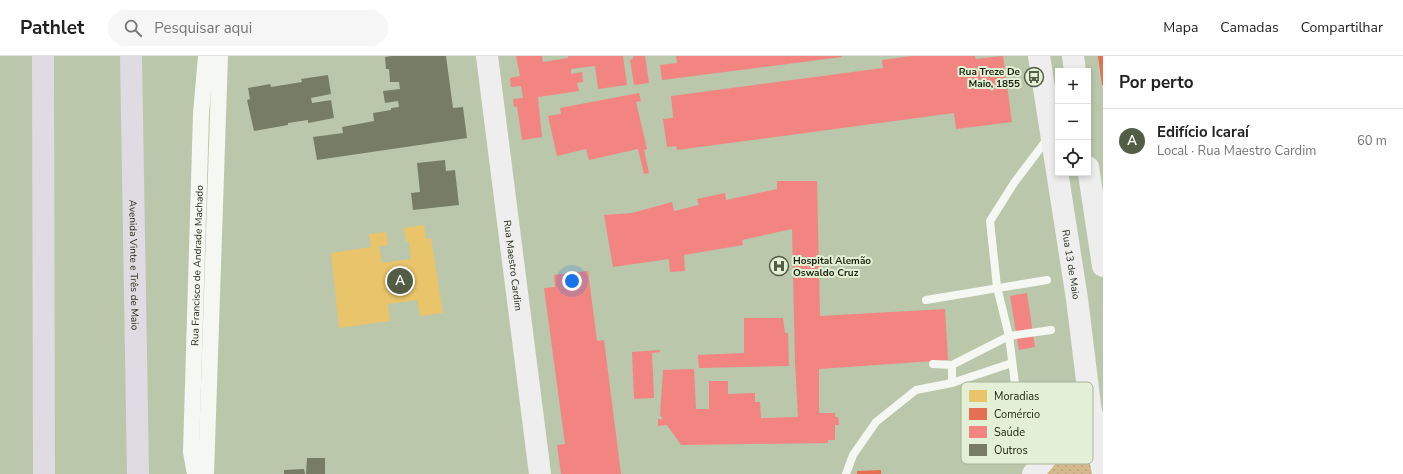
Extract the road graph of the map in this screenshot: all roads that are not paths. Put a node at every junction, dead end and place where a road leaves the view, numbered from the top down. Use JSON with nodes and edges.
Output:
{"nodes":[{"id":1,"x":43,"y":56,"type":"edge"},
{"id":2,"x":131,"y":56,"type":"edge"},
{"id":3,"x":206,"y":56,"type":"edge"},
{"id":4,"x":220,"y":56,"type":"edge"},
{"id":5,"x":487,"y":56,"type":"edge"},
{"id":6,"x":1039,"y":56,"type":"edge"},
{"id":7,"x":1073,"y":56,"type":"edge"},
{"id":8,"x":1075,"y":68,"type":"edge"},
{"id":9,"x":1052,"y":132,"type":"junction"},
{"id":10,"x":1089,"y":176,"type":"edge"},
{"id":11,"x":1103,"y":266,"type":"edge"},
{"id":12,"x":1046,"y":280,"type":"dead end"},
{"id":13,"x":997,"y":287,"type":"junction"},
{"id":14,"x":926,"y":300,"type":"dead end"},
{"id":15,"x":1051,"y":330,"type":"dead end"},
{"id":16,"x":1009,"y":336,"type":"junction"},
{"id":17,"x":1012,"y":363,"type":"junction"},
{"id":18,"x":933,"y":364,"type":"dead end"},
{"id":19,"x":952,"y":365,"type":"junction"},
{"id":20,"x":1015,"y":382,"type":"edge"},
{"id":21,"x":1092,"y":382,"type":"edge"},
{"id":22,"x":952,"y":383,"type":"junction"},
{"id":23,"x":1093,"y":391,"type":"edge"},
{"id":24,"x":1098,"y":423,"type":"edge"},
{"id":25,"x":1041,"y":464,"type":"edge"},
{"id":26,"x":1103,"y":473,"type":"edge"},
{"id":27,"x":44,"y":474,"type":"edge"},
{"id":28,"x":138,"y":474,"type":"edge"},
{"id":29,"x":194,"y":474,"type":"edge"},
{"id":30,"x":206,"y":474,"type":"edge"},
{"id":31,"x":540,"y":474,"type":"edge"},
{"id":32,"x":846,"y":474,"type":"edge"},
{"id":33,"x":1033,"y":474,"type":"edge"}],
"edges":[{"from":1,"to":27,"type":"highway"},
{"from":2,"to":28,"type":"highway","name":"Avenida Vinte e Três de Maio"},
{"from":3,"to":29,"type":"street","name":"Rua Francisco de Andrade Machado"},
{"from":4,"to":30,"type":"street","name":"Rua Francisco de Andrade Machado"},
{"from":5,"to":31,"type":"main road","name":"Rua Maestro Cardim"},
{"from":6,"to":9,"type":"main road","name":"Rua 13 de Maio"},
{"from":7,"to":8,"type":"main road"},
{"from":9,"to":13,"type":"lane"},
{"from":9,"to":21,"type":"main road","name":"Rua 13 de Maio"},
{"from":10,"to":11,"type":"main road"},
{"from":12,"to":13,"type":"lane"},
{"from":13,"to":14,"type":"lane"},
{"from":13,"to":16,"type":"lane"},
{"from":15,"to":16,"type":"lane"},
{"from":16,"to":17,"type":"lane"},
{"from":16,"to":19,"type":"lane"},
{"from":17,"to":20,"type":"lane"},
{"from":17,"to":22,"type":"lane"},
{"from":18,"to":19,"type":"lane"},
{"from":19,"to":22,"type":"lane"},
{"from":22,"to":32,"type":"lane"},
{"from":23,"to":24,"type":"main road","name":"Rua 13 de Maio"},
{"from":24,"to":26,"type":"main road","name":"Rua 13 de Maio"},
{"from":25,"to":33,"type":"main road"}]}
